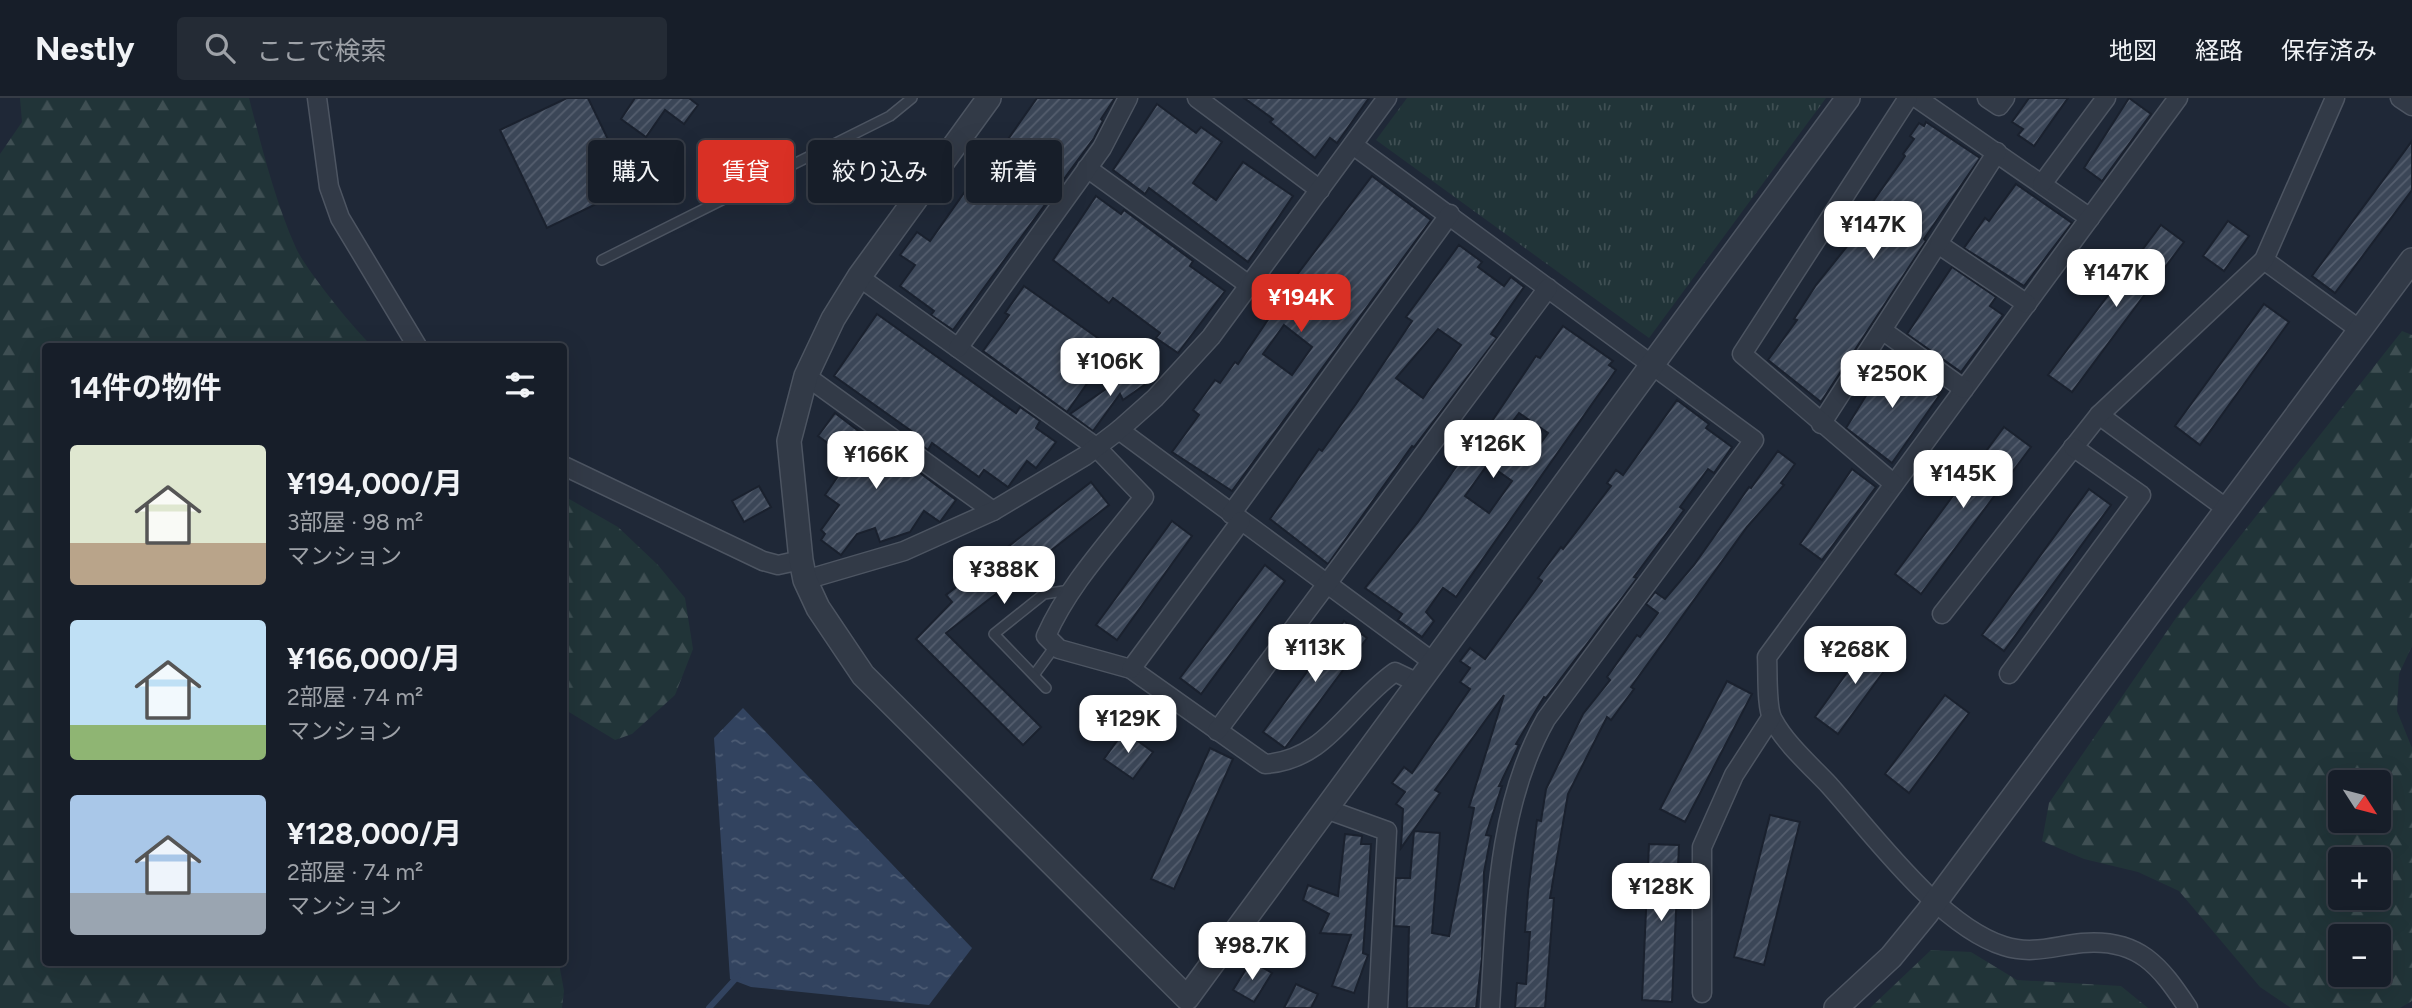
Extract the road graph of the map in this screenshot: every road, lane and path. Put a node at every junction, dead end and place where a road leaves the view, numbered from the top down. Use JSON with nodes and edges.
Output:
{"nodes":[{"id":1,"x":317,"y":98,"type":"edge"},
{"id":2,"x":912,"y":98,"type":"edge"},
{"id":3,"x":989,"y":98,"type":"edge"},
{"id":4,"x":1128,"y":98,"type":"edge"},
{"id":5,"x":1197,"y":98,"type":"edge"},
{"id":6,"x":1387,"y":98,"type":"edge"},
{"id":7,"x":1848,"y":98,"type":"edge"},
{"id":8,"x":1908,"y":98,"type":"edge"},
{"id":9,"x":1917,"y":98,"type":"edge"},
{"id":10,"x":1987,"y":98,"type":"edge"},
{"id":11,"x":2005,"y":98,"type":"edge"},
{"id":12,"x":2106,"y":98,"type":"edge"},
{"id":13,"x":2178,"y":98,"type":"edge"},
{"id":14,"x":2335,"y":98,"type":"edge"},
{"id":15,"x":2400,"y":98,"type":"edge"},
{"id":16,"x":2412,"y":106,"type":"edge"},
{"id":17,"x":1353,"y":145,"type":"junction"},
{"id":18,"x":1997,"y":152,"type":"junction"},
{"id":19,"x":1087,"y":168,"type":"junction"},
{"id":20,"x":2042,"y":184,"type":"junction"},
{"id":21,"x":1320,"y":190,"type":"junction"},
{"id":22,"x":1450,"y":214,"type":"junction"},
{"id":23,"x":2090,"y":218,"type":"junction"},
{"id":24,"x":1938,"y":244,"type":"junction"},
{"id":25,"x":602,"y":260,"type":"dead end"},
{"id":26,"x":2264,"y":260,"type":"junction"},
{"id":27,"x":2412,"y":260,"type":"edge"},
{"id":28,"x":859,"y":277,"type":"junction"},
{"id":29,"x":1249,"y":285,"type":"junction"},
{"id":30,"x":1548,"y":288,"type":"junction"},
{"id":31,"x":2026,"y":304,"type":"junction"},
{"id":32,"x":1882,"y":330,"type":"junction"},
{"id":33,"x":2360,"y":330,"type":"junction"},
{"id":34,"x":415,"y":343,"type":"edge"},
{"id":35,"x":958,"y":348,"type":"junction"},
{"id":36,"x":1650,"y":364,"type":"junction"},
{"id":37,"x":806,"y":376,"type":"junction"},
{"id":38,"x":1964,"y":389,"type":"junction"},
{"id":39,"x":2099,"y":415,"type":"junction"},
{"id":40,"x":1821,"y":424,"type":"junction"},
{"id":41,"x":1119,"y":430,"type":"junction"},
{"id":42,"x":1096,"y":447,"type":"junction"},
{"id":43,"x":2073,"y":447,"type":"junction"},
{"id":44,"x":567,"y":467,"type":"edge"},
{"id":45,"x":1895,"y":484,"type":"junction"},
{"id":46,"x":2227,"y":509,"type":"junction"},
{"id":47,"x":993,"y":511,"type":"junction"},
{"id":48,"x":1236,"y":517,"type":"junction"},
{"id":49,"x":803,"y":570,"type":"junction"},
{"id":50,"x":1327,"y":584,"type":"junction"},
{"id":51,"x":1072,"y":590,"type":"junction"},
{"id":52,"x":1942,"y":614,"type":"dead end"},
{"id":53,"x":1056,"y":645,"type":"junction"},
{"id":54,"x":1433,"y":662,"type":"junction"},
{"id":55,"x":1131,"y":669,"type":"junction"},
{"id":56,"x":2009,"y":674,"type":"dead end"},
{"id":57,"x":1034,"y":675,"type":"junction"},
{"id":58,"x":1418,"y":683,"type":"junction"},
{"id":59,"x":1046,"y":688,"type":"dead end"},
{"id":60,"x":1771,"y":718,"type":"junction"},
{"id":61,"x":1217,"y":731,"type":"junction"},
{"id":62,"x":1326,"y":809,"type":"junction"},
{"id":63,"x":1936,"y":902,"type":"junction"},
{"id":64,"x":1702,"y":993,"type":"dead end"},
{"id":65,"x":1188,"y":1005,"type":"edge"},
{"id":66,"x":1378,"y":1008,"type":"edge"},
{"id":67,"x":1490,"y":1008,"type":"edge"},
{"id":68,"x":1836,"y":1008,"type":"edge"},
{"id":69,"x":2188,"y":1008,"type":"edge"}],
"edges":[{"from":1,"to":34,"type":"street"},
{"from":2,"to":25,"type":"lane"},
{"from":3,"to":28,"type":"street"},
{"from":4,"to":19,"type":"street"},
{"from":5,"to":21,"type":"street"},
{"from":6,"to":17,"type":"street"},
{"from":7,"to":36,"type":"street"},
{"from":8,"to":40,"type":"street"},
{"from":9,"to":18,"type":"street"},
{"from":10,"to":11,"type":"street"},
{"from":12,"to":20,"type":"street"},
{"from":13,"to":23,"type":"street"},
{"from":14,"to":26,"type":"street"},
{"from":15,"to":16,"type":"street"},
{"from":17,"to":21,"type":"street"},
{"from":17,"to":22,"type":"street"},
{"from":18,"to":20,"type":"street"},
{"from":18,"to":24,"type":"street"},
{"from":19,"to":29,"type":"street"},
{"from":19,"to":35,"type":"street"},
{"from":20,"to":23,"type":"street"},
{"from":21,"to":29,"type":"street"},
{"from":22,"to":30,"type":"street"},
{"from":22,"to":48,"type":"street"},
{"from":23,"to":31,"type":"street"},
{"from":24,"to":31,"type":"street"},
{"from":24,"to":32,"type":"street"},
{"from":26,"to":33,"type":"street"},
{"from":26,"to":39,"type":"street"},
{"from":27,"to":33,"type":"street"},
{"from":28,"to":35,"type":"street"},
{"from":28,"to":37,"type":"street"},
{"from":29,"to":41,"type":"street"},
{"from":30,"to":36,"type":"street"},
{"from":30,"to":50,"type":"street"},
{"from":31,"to":38,"type":"street"},
{"from":32,"to":38,"type":"street"},
{"from":32,"to":40,"type":"street"},
{"from":33,"to":46,"type":"street"},
{"from":35,"to":42,"type":"street"},
{"from":36,"to":54,"type":"street"},
{"from":36,"to":67,"type":"street"},
{"from":37,"to":47,"type":"street"},
{"from":37,"to":49,"type":"street"},
{"from":38,"to":45,"type":"street"},
{"from":39,"to":43,"type":"street"},
{"from":39,"to":46,"type":"street"},
{"from":40,"to":45,"type":"street"},
{"from":41,"to":42,"type":"street"},
{"from":41,"to":48,"type":"street"},
{"from":42,"to":47,"type":"street"},
{"from":42,"to":51,"type":"street"},
{"from":43,"to":52,"type":"street"},
{"from":43,"to":56,"type":"street"},
{"from":44,"to":49,"type":"street"},
{"from":45,"to":60,"type":"street"},
{"from":46,"to":63,"type":"street"},
{"from":47,"to":49,"type":"street"},
{"from":48,"to":50,"type":"street"},
{"from":48,"to":55,"type":"street"},
{"from":49,"to":65,"type":"street"},
{"from":50,"to":54,"type":"street"},
{"from":50,"to":61,"type":"street"},
{"from":51,"to":53,"type":"street"},
{"from":51,"to":57,"type":"lane"},
{"from":53,"to":55,"type":"street"},
{"from":53,"to":57,"type":"lane"},
{"from":54,"to":58,"type":"street"},
{"from":55,"to":61,"type":"street"},
{"from":57,"to":59,"type":"lane"},
{"from":58,"to":61,"type":"street"},
{"from":58,"to":62,"type":"street"},
{"from":60,"to":63,"type":"street"},
{"from":60,"to":64,"type":"street"},
{"from":62,"to":65,"type":"street"},
{"from":62,"to":66,"type":"street"},
{"from":63,"to":68,"type":"street"},
{"from":63,"to":69,"type":"street"}]}
